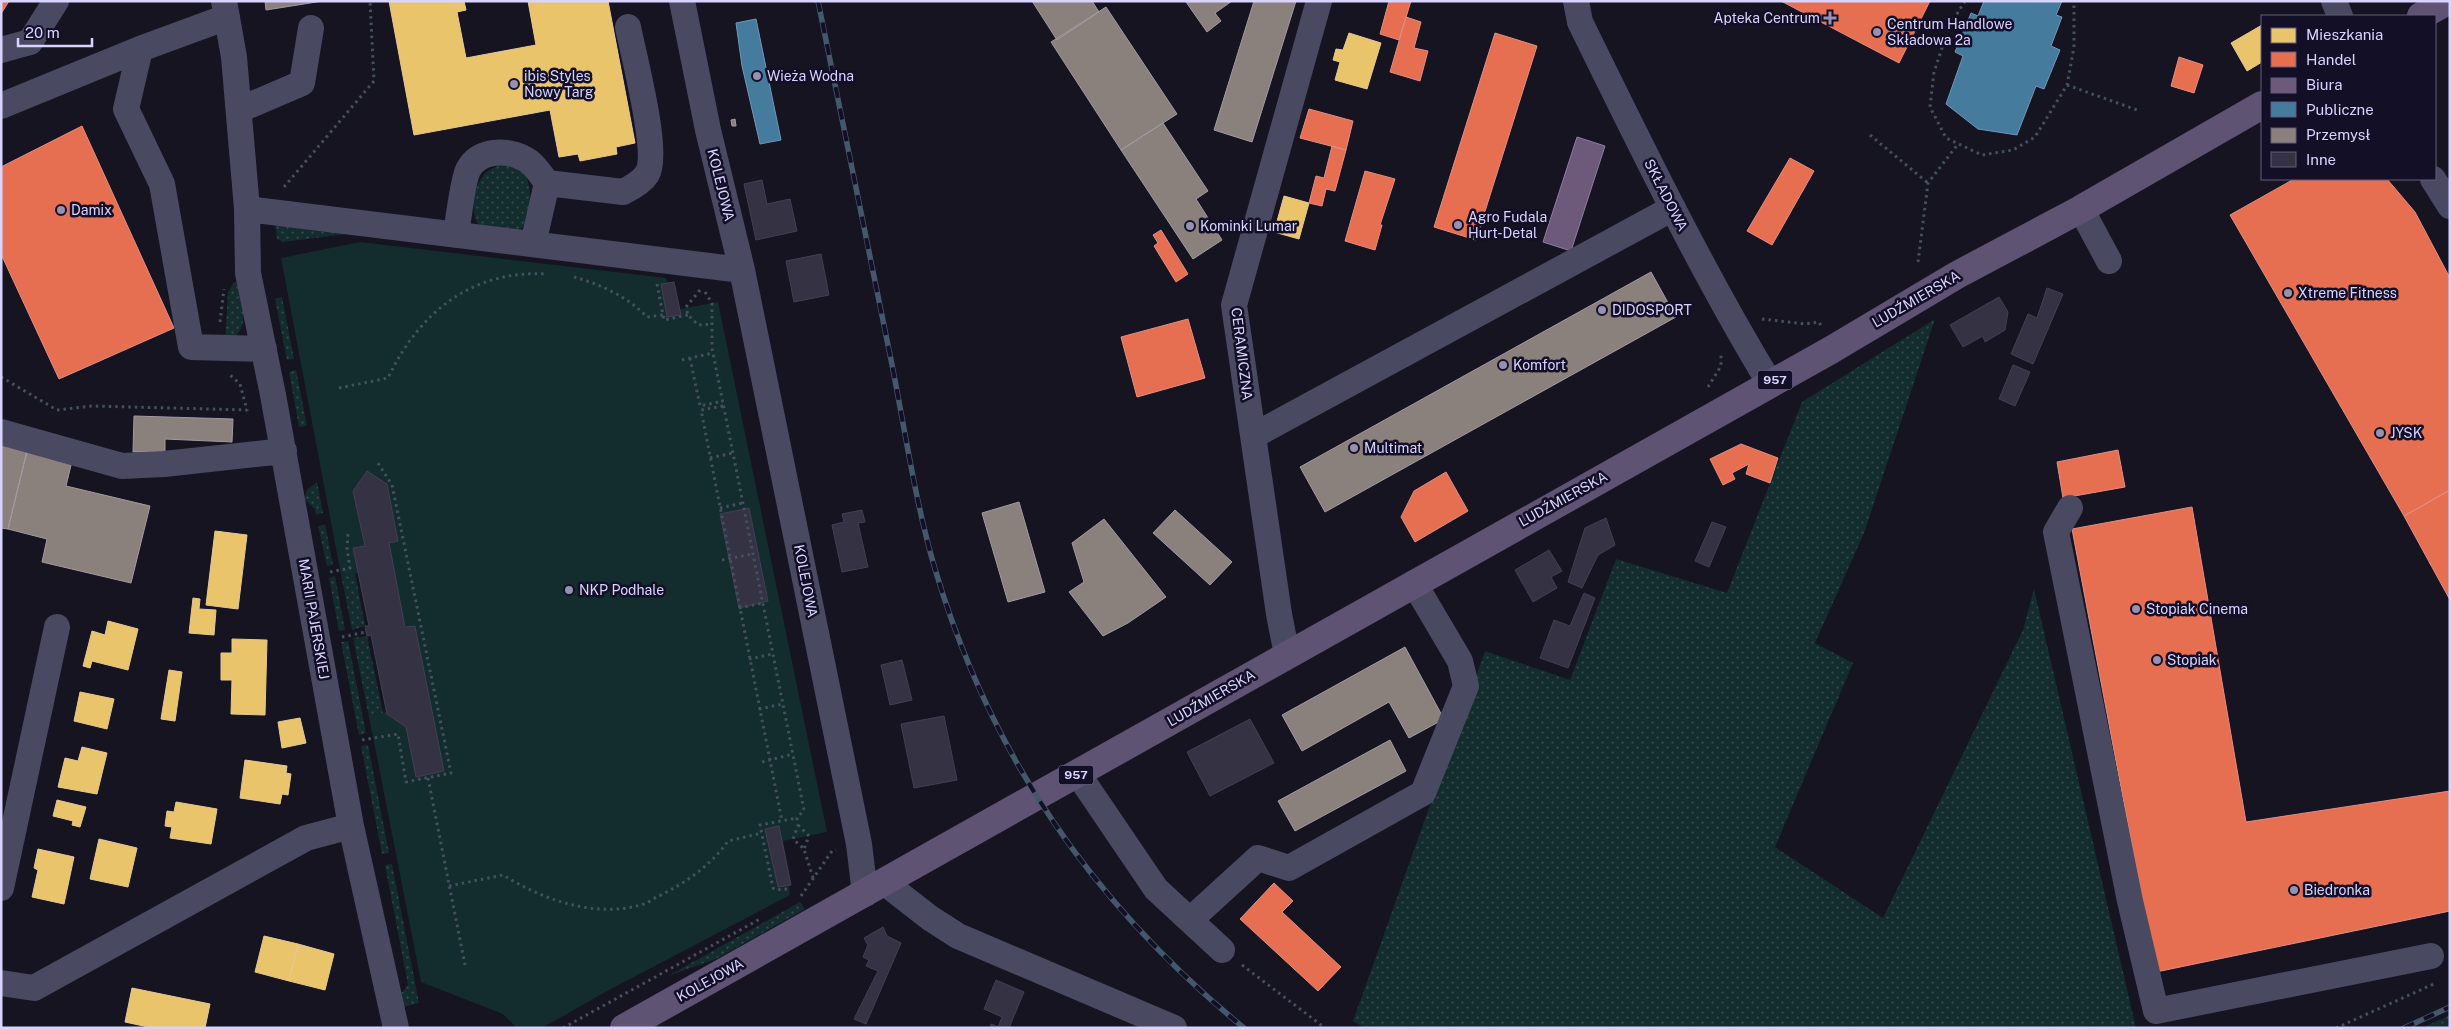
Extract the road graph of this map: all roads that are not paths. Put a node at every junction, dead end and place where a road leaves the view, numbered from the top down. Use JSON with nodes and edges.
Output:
{"nodes":[{"id":1,"x":56,"y":1,"type":"edge"},
{"id":2,"x":682,"y":1,"type":"edge"},
{"id":3,"x":1319,"y":1,"type":"edge"},
{"id":4,"x":1576,"y":1,"type":"edge"},
{"id":5,"x":2334,"y":1,"type":"edge"},
{"id":6,"x":2448,"y":1,"type":"edge"},
{"id":7,"x":225,"y":9,"type":"edge"},
{"id":8,"x":2340,"y":15,"type":"edge"},
{"id":9,"x":2423,"y":15,"type":"edge"},
{"id":10,"x":628,"y":27,"type":"dead end"},
{"id":11,"x":311,"y":28,"type":"dead end"},
{"id":12,"x":140,"y":49,"type":"junction"},
{"id":13,"x":1,"y":50,"type":"edge"},
{"id":14,"x":1,"y":106,"type":"edge"},
{"id":15,"x":2261,"y":106,"type":"edge"},
{"id":16,"x":239,"y":110,"type":"junction"},
{"id":17,"x":2434,"y":180,"type":"edge"},
{"id":18,"x":547,"y":183,"type":"junction"},
{"id":19,"x":2450,"y":206,"type":"edge"},
{"id":20,"x":1673,"y":208,"type":"junction"},
{"id":21,"x":2081,"y":208,"type":"junction"},
{"id":22,"x":246,"y":209,"type":"junction"},
{"id":23,"x":456,"y":235,"type":"junction"},
{"id":24,"x":534,"y":244,"type":"junction"},
{"id":25,"x":2109,"y":260,"type":"dead end"},
{"id":26,"x":742,"y":270,"type":"junction"},
{"id":27,"x":264,"y":349,"type":"junction"},
{"id":28,"x":1769,"y":382,"type":"junction"},
{"id":29,"x":1,"y":432,"type":"edge"},
{"id":30,"x":1253,"y":436,"type":"junction"},
{"id":31,"x":284,"y":451,"type":"junction"},
{"id":32,"x":2070,"y":508,"type":"dead end"},
{"id":33,"x":1414,"y":583,"type":"junction"},
{"id":34,"x":57,"y":627,"type":"dead end"},
{"id":35,"x":1287,"y":655,"type":"junction"},
{"id":36,"x":1078,"y":774,"type":"junction"},
{"id":37,"x":351,"y":826,"type":"junction"},
{"id":38,"x":1,"y":888,"type":"edge"},
{"id":39,"x":874,"y":888,"type":"junction"},
{"id":40,"x":1190,"y":920,"type":"junction"},
{"id":41,"x":1222,"y":950,"type":"road end"},
{"id":42,"x":2431,"y":956,"type":"dead end"},
{"id":43,"x":1,"y":983,"type":"edge"},
{"id":44,"x":396,"y":1028,"type":"edge"},
{"id":45,"x":624,"y":1028,"type":"edge"},
{"id":46,"x":1174,"y":1028,"type":"edge"}],
"edges":[{"from":1,"to":13,"type":"street"},
{"from":2,"to":26,"type":"street","name":"KOLEJOWA"},
{"from":3,"to":30,"type":"street","name":"CERAMICZNA"},
{"from":4,"to":20,"type":"street","name":"SKŁADOWA"},
{"from":5,"to":8,"type":"street"},
{"from":6,"to":9,"type":"main road"},
{"from":7,"to":12,"type":"street"},
{"from":7,"to":16,"type":"street","name":"MARII PAJERSKIEJ"},
{"from":10,"to":18,"type":"street"},
{"from":11,"to":16,"type":"street"},
{"from":12,"to":14,"type":"street"},
{"from":12,"to":27,"type":"street"},
{"from":15,"to":21,"type":"main road","name":"LUDŹMIERSKA","number":"957"},
{"from":16,"to":22,"type":"street","name":"MARII PAJERSKIEJ"},
{"from":17,"to":19,"type":"street"},
{"from":18,"to":23,"type":"street"},
{"from":18,"to":24,"type":"street"},
{"from":20,"to":28,"type":"street","name":"SKŁADOWA"},
{"from":20,"to":30,"type":"street"},
{"from":21,"to":25,"type":"street"},
{"from":21,"to":28,"type":"main road","name":"LUDŹMIERSKA","number":"957"},
{"from":22,"to":23,"type":"street"},
{"from":22,"to":27,"type":"street","name":"MARII PAJERSKIEJ"},
{"from":23,"to":24,"type":"street"},
{"from":24,"to":26,"type":"street"},
{"from":26,"to":39,"type":"street","name":"KOLEJOWA"},
{"from":27,"to":31,"type":"street","name":"MARII PAJERSKIEJ"},
{"from":28,"to":33,"type":"main road","name":"LUDŹMIERSKA","number":"957"},
{"from":29,"to":31,"type":"street"},
{"from":30,"to":35,"type":"street","name":"CERAMICZNA"},
{"from":31,"to":37,"type":"street","name":"MARII PAJERSKIEJ"},
{"from":32,"to":42,"type":"street"},
{"from":33,"to":35,"type":"main road","name":"LUDŹMIERSKA","number":"957"},
{"from":33,"to":40,"type":"street"},
{"from":34,"to":38,"type":"street"},
{"from":35,"to":36,"type":"main road","name":"LUDŹMIERSKA","number":"957"},
{"from":36,"to":39,"type":"main road","name":"LUDŹMIERSKA","number":"957"},
{"from":36,"to":40,"type":"street"},
{"from":37,"to":43,"type":"street"},
{"from":37,"to":44,"type":"street","name":"MARII PAJERSKIEJ"},
{"from":39,"to":45,"type":"main road","name":"KOLEJOWA","number":"957"},
{"from":39,"to":46,"type":"street"},
{"from":40,"to":41,"type":"street"}]}
